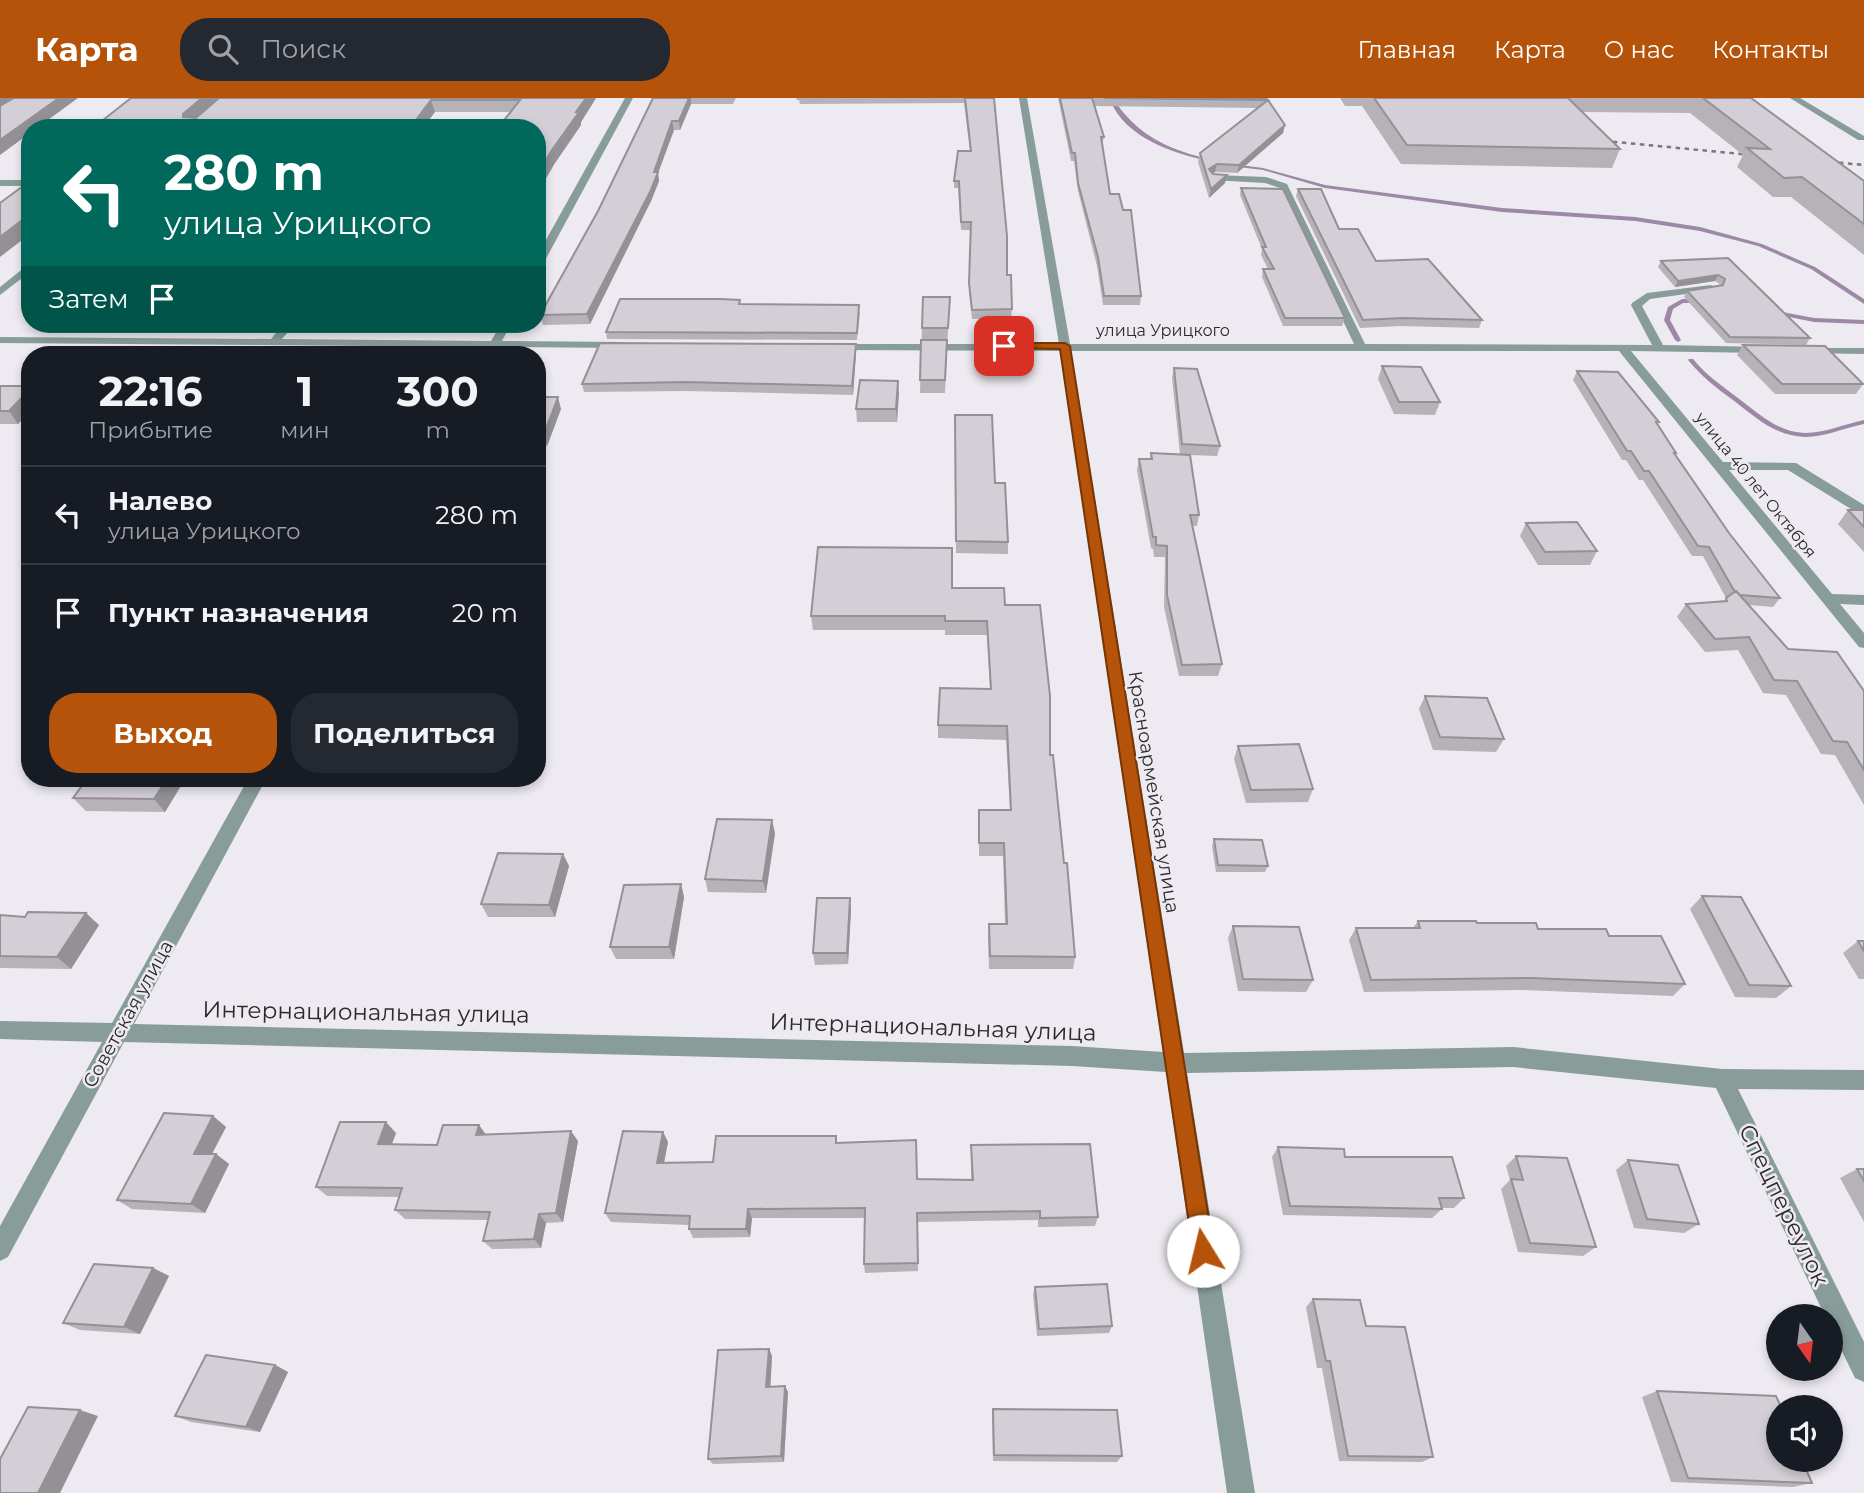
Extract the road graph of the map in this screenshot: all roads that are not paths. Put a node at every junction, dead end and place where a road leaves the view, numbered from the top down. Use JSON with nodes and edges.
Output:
{"nodes":[{"id":1,"x":629,"y":98,"type":"edge"},
{"id":2,"x":1023,"y":98,"type":"edge"},
{"id":3,"x":1794,"y":98,"type":"edge"},
{"id":4,"x":1861,"y":138,"type":"dead end"},
{"id":5,"x":1215,"y":178,"type":"edge"},
{"id":6,"x":0,"y":183,"type":"edge"},
{"id":7,"x":21,"y":183,"type":"edge"},
{"id":8,"x":546,"y":250,"type":"edge"},
{"id":9,"x":21,"y":274,"type":"edge"},
{"id":10,"x":1714,"y":287,"type":"edge"},
{"id":11,"x":0,"y":292,"type":"edge"},
{"id":12,"x":281,"y":333,"type":"edge"},
{"id":13,"x":0,"y":340,"type":"edge"},
{"id":14,"x":273,"y":342,"type":"junction"},
{"id":15,"x":382,"y":346,"type":"edge"},
{"id":16,"x":642,"y":346,"type":"edge"},
{"id":17,"x":1065,"y":346,"type":"junction"},
{"id":18,"x":817,"y":347,"type":"edge"},
{"id":19,"x":1361,"y":347,"type":"junction"},
{"id":20,"x":1622,"y":348,"type":"junction"},
{"id":21,"x":1659,"y":348,"type":"junction"},
{"id":22,"x":546,"y":349,"type":"edge"},
{"id":23,"x":1777,"y":351,"type":"edge"},
{"id":24,"x":1791,"y":351,"type":"edge"},
{"id":25,"x":1864,"y":351,"type":"edge"},
{"id":26,"x":1719,"y":466,"type":"junction"},
{"id":27,"x":1864,"y":511,"type":"edge"},
{"id":28,"x":1826,"y":599,"type":"junction"},
{"id":29,"x":1864,"y":600,"type":"edge"},
{"id":30,"x":1864,"y":643,"type":"edge"},
{"id":31,"x":253,"y":787,"type":"edge"},
{"id":32,"x":0,"y":1030,"type":"edge"},
{"id":33,"x":118,"y":1032,"type":"junction"},
{"id":34,"x":1174,"y":1063,"type":"junction"},
{"id":35,"x":1722,"y":1079,"type":"junction"},
{"id":36,"x":1864,"y":1080,"type":"edge"},
{"id":37,"x":0,"y":1250,"type":"edge"},
{"id":38,"x":1864,"y":1369,"type":"edge"},
{"id":39,"x":1241,"y":1493,"type":"edge"}],
"edges":[{"from":1,"to":8,"type":"street"},
{"from":2,"to":17,"type":"street","name":"Красноармейская улица"},
{"from":3,"to":4,"type":"street"},
{"from":5,"to":19,"type":"street"},
{"from":6,"to":7,"type":"street"},
{"from":9,"to":11,"type":"street"},
{"from":10,"to":21,"type":"street"},
{"from":12,"to":14,"type":"street"},
{"from":13,"to":14,"type":"street"},
{"from":14,"to":15,"type":"street"},
{"from":16,"to":22,"type":"street"},
{"from":17,"to":18,"type":"street","name":"улица Урицкого"},
{"from":17,"to":19,"type":"street","name":"улица Урицкого"},
{"from":17,"to":34,"type":"street","name":"Красноармейская улица"},
{"from":19,"to":20,"type":"street","name":"улица Урицкого"},
{"from":20,"to":21,"type":"street","name":"улица Урицкого"},
{"from":20,"to":26,"type":"street","name":"улица 40 лет Октября"},
{"from":21,"to":23,"type":"street","name":"улица Урицкого"},
{"from":24,"to":25,"type":"street"},
{"from":26,"to":27,"type":"street"},
{"from":26,"to":28,"type":"street","name":"улица 40 лет Октября"},
{"from":28,"to":29,"type":"street"},
{"from":28,"to":30,"type":"street","name":"улица 40 лет Октября"},
{"from":31,"to":33,"type":"street","name":"Советская улица"},
{"from":32,"to":33,"type":"street","name":"Интернациональная улица"},
{"from":33,"to":34,"type":"street","name":"Интернациональная улица"},
{"from":33,"to":37,"type":"street","name":"Советская улица"},
{"from":34,"to":35,"type":"street","name":"Интернациональная улица"},
{"from":34,"to":39,"type":"street","name":"Красноармейская улица"},
{"from":35,"to":36,"type":"street","name":"Интернациональная улица"},
{"from":35,"to":38,"type":"street","name":"Спецпереулок"}]}
